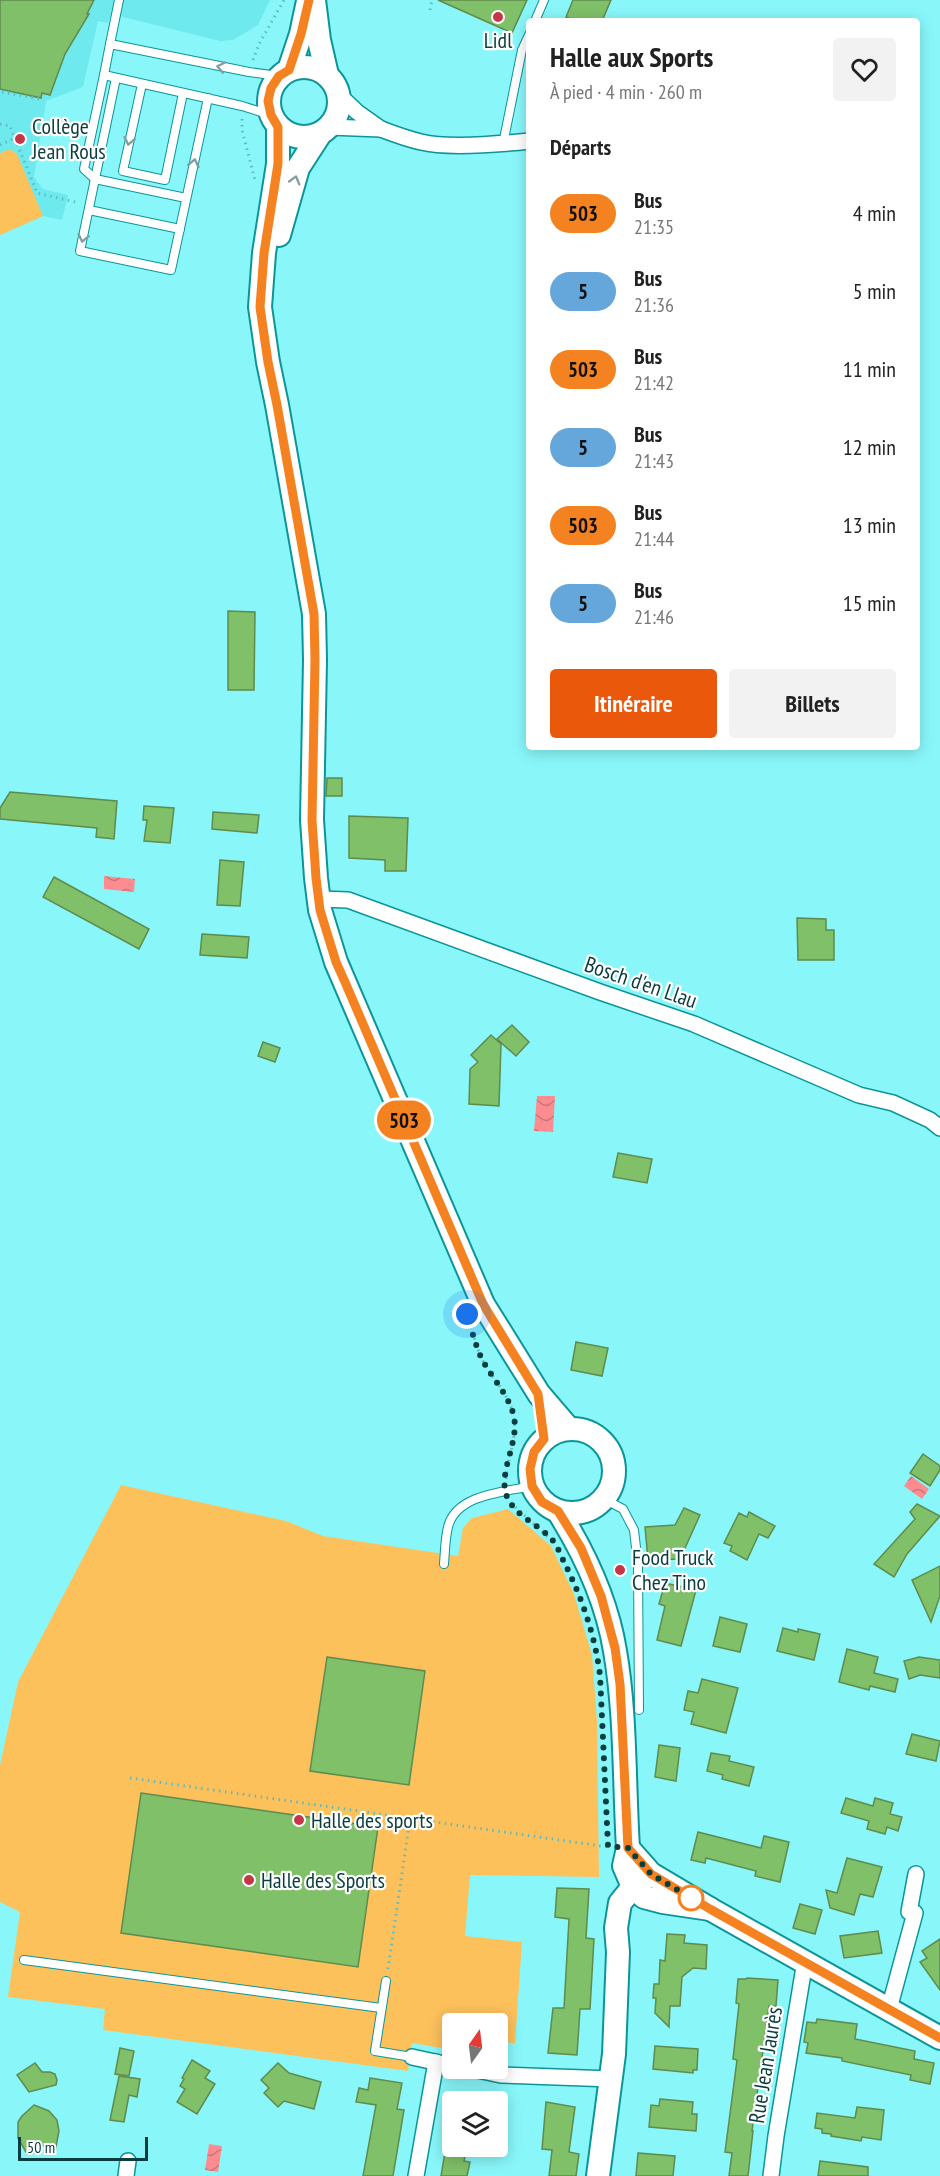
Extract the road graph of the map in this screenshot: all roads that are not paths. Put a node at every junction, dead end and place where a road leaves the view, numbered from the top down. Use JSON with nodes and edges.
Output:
{"nodes":[{"id":1,"x":119,"y":0,"type":"edge"},
{"id":2,"x":309,"y":0,"type":"edge"},
{"id":3,"x":314,"y":0,"type":"edge"},
{"id":4,"x":544,"y":0,"type":"edge"},
{"id":5,"x":536,"y":18,"type":"edge"},
{"id":6,"x":111,"y":44,"type":"junction"},
{"id":7,"x":526,"y":51,"type":"edge"},
{"id":8,"x":284,"y":73,"type":"junction"},
{"id":9,"x":104,"y":75,"type":"junction"},
{"id":10,"x":327,"y":75,"type":"junction"},
{"id":11,"x":116,"y":78,"type":"junction"},
{"id":12,"x":142,"y":84,"type":"junction"},
{"id":13,"x":183,"y":93,"type":"junction"},
{"id":14,"x":339,"y":95,"type":"junction"},
{"id":15,"x":208,"y":98,"type":"junction"},
{"id":16,"x":274,"y":121,"type":"junction"},
{"id":17,"x":381,"y":129,"type":"junction"},
{"id":18,"x":324,"y":130,"type":"junction"},
{"id":19,"x":526,"y":141,"type":"edge"},
{"id":20,"x":503,"y":144,"type":"junction"},
{"id":21,"x":95,"y":179,"type":"junction"},
{"id":22,"x":186,"y":198,"type":"junction"},
{"id":23,"x":89,"y":208,"type":"junction"},
{"id":24,"x":180,"y":229,"type":"junction"},
{"id":25,"x":268,"y":362,"type":"junction"},
{"id":26,"x":319,"y":899,"type":"junction"},
{"id":27,"x":940,"y":1128,"type":"edge"},
{"id":28,"x":538,"y":1394,"type":"junction"},
{"id":29,"x":569,"y":1429,"type":"junction"},
{"id":30,"x":544,"y":1439,"type":"junction"},
{"id":31,"x":532,"y":1486,"type":"junction"},
{"id":32,"x":596,"y":1505,"type":"junction"},
{"id":33,"x":558,"y":1511,"type":"junction"},
{"id":34,"x":581,"y":1548,"type":"junction"},
{"id":35,"x":444,"y":1564,"type":"dead end"},
{"id":36,"x":639,"y":1710,"type":"dead end"},
{"id":37,"x":916,"y":1874,"type":"dead end"},
{"id":38,"x":648,"y":1890,"type":"junction"},
{"id":39,"x":710,"y":1909,"type":"junction"},
{"id":40,"x":618,"y":1952,"type":"junction"},
{"id":41,"x":24,"y":1960,"type":"dead end"},
{"id":42,"x":805,"y":1961,"type":"junction"},
{"id":43,"x":386,"y":1981,"type":"road end"},
{"id":44,"x":381,"y":2008,"type":"junction"},
{"id":45,"x":889,"y":2008,"type":"junction"},
{"id":46,"x":940,"y":2038,"type":"edge"},
{"id":47,"x":412,"y":2057,"type":"joint"},
{"id":48,"x":436,"y":2062,"type":"junction"},
{"id":49,"x":442,"y":2063,"type":"edge"},
{"id":50,"x":508,"y":2075,"type":"edge"},
{"id":51,"x":612,"y":2079,"type":"junction"},
{"id":52,"x":416,"y":2176,"type":"edge"},
{"id":53,"x":598,"y":2176,"type":"edge"},
{"id":54,"x":771,"y":2176,"type":"edge"}],
"edges":[{"from":1,"to":6,"type":"lane"},
{"from":2,"to":8,"type":"main road"},
{"from":3,"to":10,"type":"main road"},
{"from":4,"to":5,"type":"lane"},
{"from":8,"to":6,"type":"lane","one_way":true},
{"from":6,"to":9,"type":"lane"},
{"from":7,"to":20,"type":"lane"},
{"from":8,"to":10,"type":"main road"},
{"from":8,"to":16,"type":"main road"},
{"from":9,"to":11,"type":"lane"},
{"from":9,"to":21,"type":"lane"},
{"from":10,"to":14,"type":"main road"},
{"from":11,"to":12,"type":"lane"},
{"from":11,"to":21,"type":"lane"},
{"from":12,"to":13,"type":"lane"},
{"from":12,"to":13,"type":"lane","one_way":true},
{"from":13,"to":15,"type":"lane"},
{"from":14,"to":17,"type":"street"},
{"from":14,"to":18,"type":"main road"},
{"from":15,"to":16,"type":"lane"},
{"from":22,"to":15,"type":"lane","one_way":true},
{"from":16,"to":18,"type":"main road"},
{"from":16,"to":25,"type":"main road"},
{"from":17,"to":18,"type":"street"},
{"from":17,"to":20,"type":"street"},
{"from":25,"to":18,"type":"main road","one_way":true},
{"from":19,"to":20,"type":"street"},
{"from":21,"to":22,"type":"lane"},
{"from":21,"to":23,"type":"lane"},
{"from":22,"to":24,"type":"lane"},
{"from":23,"to":24,"type":"lane"},
{"from":23,"to":24,"type":"lane","one_way":true},
{"from":25,"to":26,"type":"main road"},
{"from":26,"to":27,"type":"street","name":"Bosch d'en Llau"},
{"from":26,"to":28,"type":"main road"},
{"from":28,"to":29,"type":"main road"},
{"from":28,"to":30,"type":"main road"},
{"from":29,"to":30,"type":"main road"},
{"from":29,"to":32,"type":"main road"},
{"from":30,"to":31,"type":"main road"},
{"from":31,"to":33,"type":"main road"},
{"from":31,"to":35,"type":"lane"},
{"from":32,"to":33,"type":"main road"},
{"from":32,"to":34,"type":"main road"},
{"from":32,"to":36,"type":"lane"},
{"from":33,"to":34,"type":"main road"},
{"from":34,"to":38,"type":"main road"},
{"from":37,"to":45,"type":"street"},
{"from":38,"to":39,"type":"main road"},
{"from":38,"to":39,"type":"main road"},
{"from":38,"to":40,"type":"main road"},
{"from":38,"to":40,"type":"main road"},
{"from":39,"to":42,"type":"main road"},
{"from":40,"to":51,"type":"main road"},
{"from":41,"to":44,"type":"lane"},
{"from":42,"to":45,"type":"main road"},
{"from":42,"to":54,"type":"street","name":"Rue Jean Jaurès"},
{"from":43,"to":44,"type":"lane"},
{"from":44,"to":47,"type":"lane"},
{"from":45,"to":46,"type":"main road"},
{"from":47,"to":48,"type":"street"},
{"from":48,"to":49,"type":"street"},
{"from":48,"to":52,"type":"street"},
{"from":50,"to":51,"type":"street"},
{"from":51,"to":53,"type":"main road"}]}
